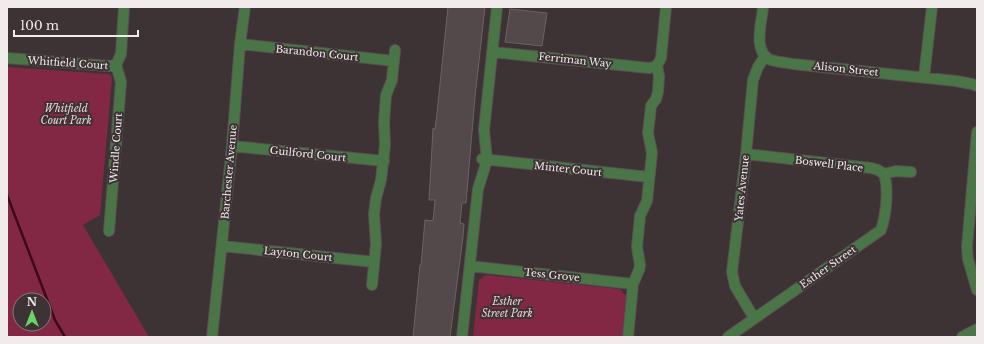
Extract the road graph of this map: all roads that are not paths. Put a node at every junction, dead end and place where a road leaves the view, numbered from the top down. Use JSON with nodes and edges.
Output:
{"nodes":[{"id":1,"x":124,"y":7,"type":"edge"},
{"id":2,"x":244,"y":7,"type":"edge"},
{"id":3,"x":497,"y":7,"type":"edge"},
{"id":4,"x":666,"y":7,"type":"edge"},
{"id":5,"x":763,"y":7,"type":"edge"},
{"id":6,"x":932,"y":7,"type":"edge"},
{"id":7,"x":240,"y":44,"type":"junction"},
{"id":8,"x":395,"y":50,"type":"dead end"},
{"id":9,"x":492,"y":52,"type":"junction"},
{"id":10,"x":765,"y":56,"type":"junction"},
{"id":11,"x":7,"y":58,"type":"edge"},
{"id":12,"x":394,"y":61,"type":"junction"},
{"id":13,"x":116,"y":65,"type":"junction"},
{"id":14,"x":657,"y":65,"type":"junction"},
{"id":15,"x":924,"y":77,"type":"junction"},
{"id":16,"x":977,"y":86,"type":"edge"},
{"id":17,"x":977,"y":132,"type":"edge"},
{"id":18,"x":232,"y":146,"type":"junction"},
{"id":19,"x":746,"y":154,"type":"junction"},
{"id":20,"x":484,"y":160,"type":"junction"},
{"id":21,"x":384,"y":162,"type":"junction"},
{"id":22,"x":977,"y":170,"type":"edge"},
{"id":23,"x":911,"y":172,"type":"dead end"},
{"id":24,"x":884,"y":174,"type":"junction"},
{"id":25,"x":649,"y":177,"type":"junction"},
{"id":26,"x":974,"y":183,"type":"junction"},
{"id":27,"x":109,"y":231,"type":"dead end"},
{"id":28,"x":222,"y":246,"type":"junction"},
{"id":29,"x":374,"y":262,"type":"junction"},
{"id":30,"x":470,"y":266,"type":"junction"},
{"id":31,"x":633,"y":284,"type":"junction"},
{"id":32,"x":372,"y":285,"type":"dead end"},
{"id":33,"x":976,"y":285,"type":"edge"},
{"id":34,"x":754,"y":318,"type":"junction"},
{"id":35,"x":977,"y":321,"type":"edge"},
{"id":36,"x":977,"y":329,"type":"edge"},
{"id":37,"x":964,"y":335,"type":"edge"},
{"id":38,"x":212,"y":337,"type":"edge"},
{"id":39,"x":462,"y":337,"type":"edge"},
{"id":40,"x":628,"y":337,"type":"edge"},
{"id":41,"x":728,"y":337,"type":"edge"}],
"edges":[{"from":1,"to":13,"type":"street","name":"Whitfield Court"},
{"from":2,"to":7,"type":"street","name":"Barchester Avenue"},
{"from":3,"to":9,"type":"street"},
{"from":4,"to":14,"type":"street"},
{"from":5,"to":10,"type":"street"},
{"from":6,"to":15,"type":"street"},
{"from":7,"to":12,"type":"street","name":"Barandon Court"},
{"from":7,"to":18,"type":"street","name":"Barchester Avenue"},
{"from":8,"to":12,"type":"street"},
{"from":9,"to":14,"type":"street","name":"Ferriman Way"},
{"from":9,"to":20,"type":"street"},
{"from":10,"to":15,"type":"street","name":"Alison Street"},
{"from":10,"to":19,"type":"street","name":"Yates Avenue"},
{"from":11,"to":13,"type":"street","name":"Whitfield Court"},
{"from":12,"to":21,"type":"street"},
{"from":13,"to":27,"type":"street","name":"Windle Court"},
{"from":14,"to":25,"type":"street"},
{"from":15,"to":16,"type":"street","name":"Alison Street"},
{"from":17,"to":26,"type":"street"},
{"from":18,"to":21,"type":"street","name":"Guilford Court"},
{"from":18,"to":28,"type":"street","name":"Barchester Avenue"},
{"from":19,"to":24,"type":"street","name":"Boswell Place"},
{"from":19,"to":34,"type":"street","name":"Yates Avenue"},
{"from":20,"to":25,"type":"street","name":"Minter Court"},
{"from":20,"to":30,"type":"street"},
{"from":21,"to":29,"type":"street"},
{"from":22,"to":26,"type":"street"},
{"from":23,"to":24,"type":"street","name":"Boswell Place"},
{"from":24,"to":34,"type":"street","name":"Esther Street"},
{"from":25,"to":31,"type":"street"},
{"from":26,"to":33,"type":"street"},
{"from":28,"to":29,"type":"street","name":"Layton Court"},
{"from":28,"to":38,"type":"street","name":"Barchester Avenue"},
{"from":29,"to":32,"type":"street"},
{"from":30,"to":31,"type":"street","name":"Tess Grove"},
{"from":30,"to":39,"type":"street"},
{"from":31,"to":40,"type":"street"},
{"from":34,"to":41,"type":"street","name":"Esther Street"},
{"from":35,"to":37,"type":"street"},
{"from":36,"to":37,"type":"street"}]}
